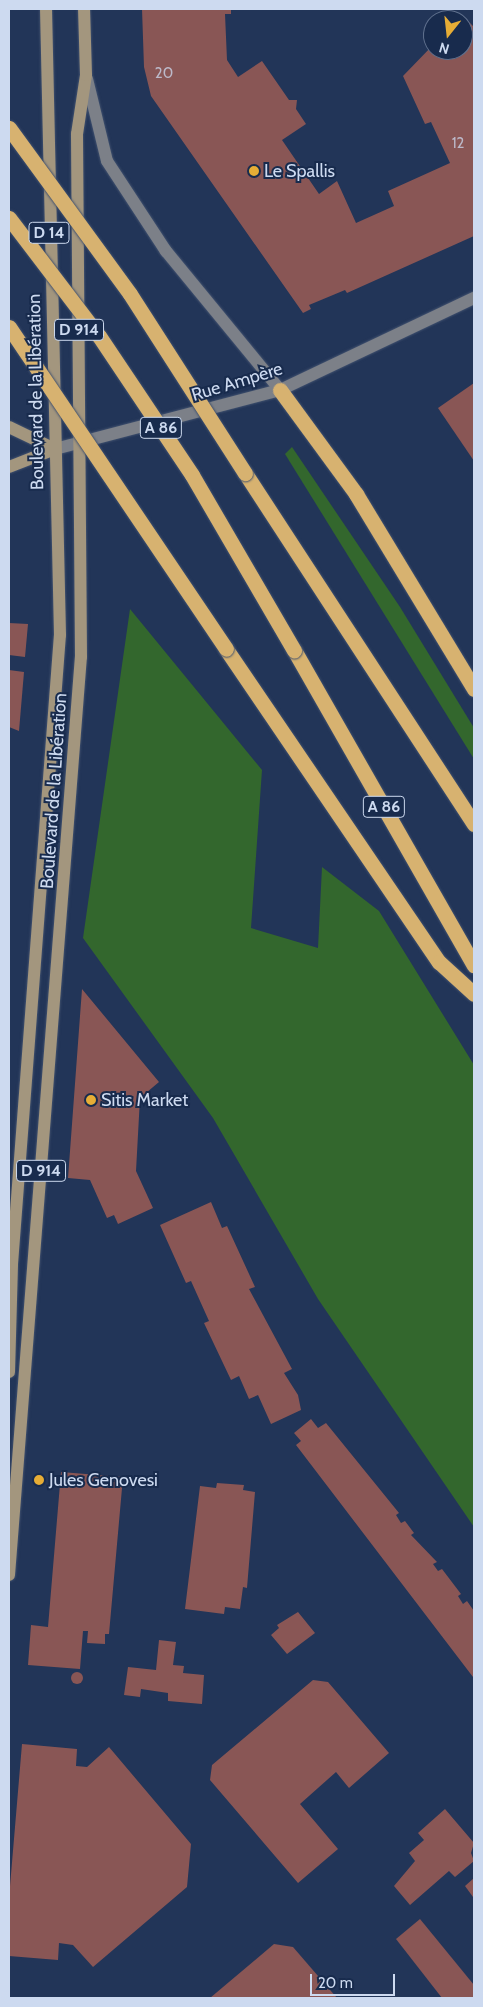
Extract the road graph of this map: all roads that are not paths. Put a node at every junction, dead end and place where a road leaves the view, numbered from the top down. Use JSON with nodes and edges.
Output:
{"nodes":[{"id":1,"x":46,"y":9,"type":"edge"},
{"id":2,"x":84,"y":9,"type":"edge"},
{"id":3,"x":86,"y":75,"type":"junction"},
{"id":4,"x":9,"y":128,"type":"edge"},
{"id":5,"x":9,"y":218,"type":"edge"},
{"id":6,"x":474,"y":298,"type":"edge"},
{"id":7,"x":9,"y":327,"type":"edge"},
{"id":8,"x":280,"y":390,"type":"junction"},
{"id":9,"x":9,"y":426,"type":"edge"},
{"id":10,"x":81,"y":443,"type":"junction"},
{"id":11,"x":55,"y":449,"type":"junction"},
{"id":12,"x":9,"y":467,"type":"edge"},
{"id":13,"x":474,"y":689,"type":"edge"},
{"id":14,"x":474,"y":824,"type":"edge"},
{"id":15,"x":474,"y":965,"type":"edge"},
{"id":16,"x":474,"y":994,"type":"edge"},
{"id":17,"x":31,"y":1025,"type":"junction"},
{"id":18,"x":52,"y":1027,"type":"junction"},
{"id":19,"x":9,"y":1372,"type":"edge"},
{"id":20,"x":9,"y":1575,"type":"edge"}],
"edges":[{"from":1,"to":11,"type":"main road","name":"Boulevard de la Libération","number":"D 14"},
{"from":2,"to":3,"type":"main road","name":"Boulevard de la Libération","number":"D 914"},
{"from":3,"to":8,"type":"main road"},
{"from":3,"to":10,"type":"main road","name":"Boulevard de la Libération","number":"D 914"},
{"from":4,"to":14,"type":"highway","number":"A 86","bridge":true},
{"from":5,"to":15,"type":"highway","number":"A 86","bridge":true},
{"from":6,"to":8,"type":"main road","name":"Rue Ampère"},
{"from":7,"to":16,"type":"highway","bridge":true},
{"from":8,"to":10,"type":"main road","name":"Rue Ampère"},
{"from":8,"to":13,"type":"highway"},
{"from":9,"to":11,"type":"main road"},
{"from":10,"to":11,"type":"main road","name":"Rue Ampère"},
{"from":10,"to":18,"type":"main road","name":"Boulevard de la Libération","number":"D 914"},
{"from":11,"to":12,"type":"main road"},
{"from":11,"to":17,"type":"main road","name":"Boulevard de la Libération","number":"D 914"},
{"from":17,"to":18,"type":"main road"},
{"from":17,"to":19,"type":"main road","name":"Boulevard de la Libération","number":"D 914"},
{"from":18,"to":20,"type":"main road","name":"Boulevard de la Libération","number":"D 914"}]}
